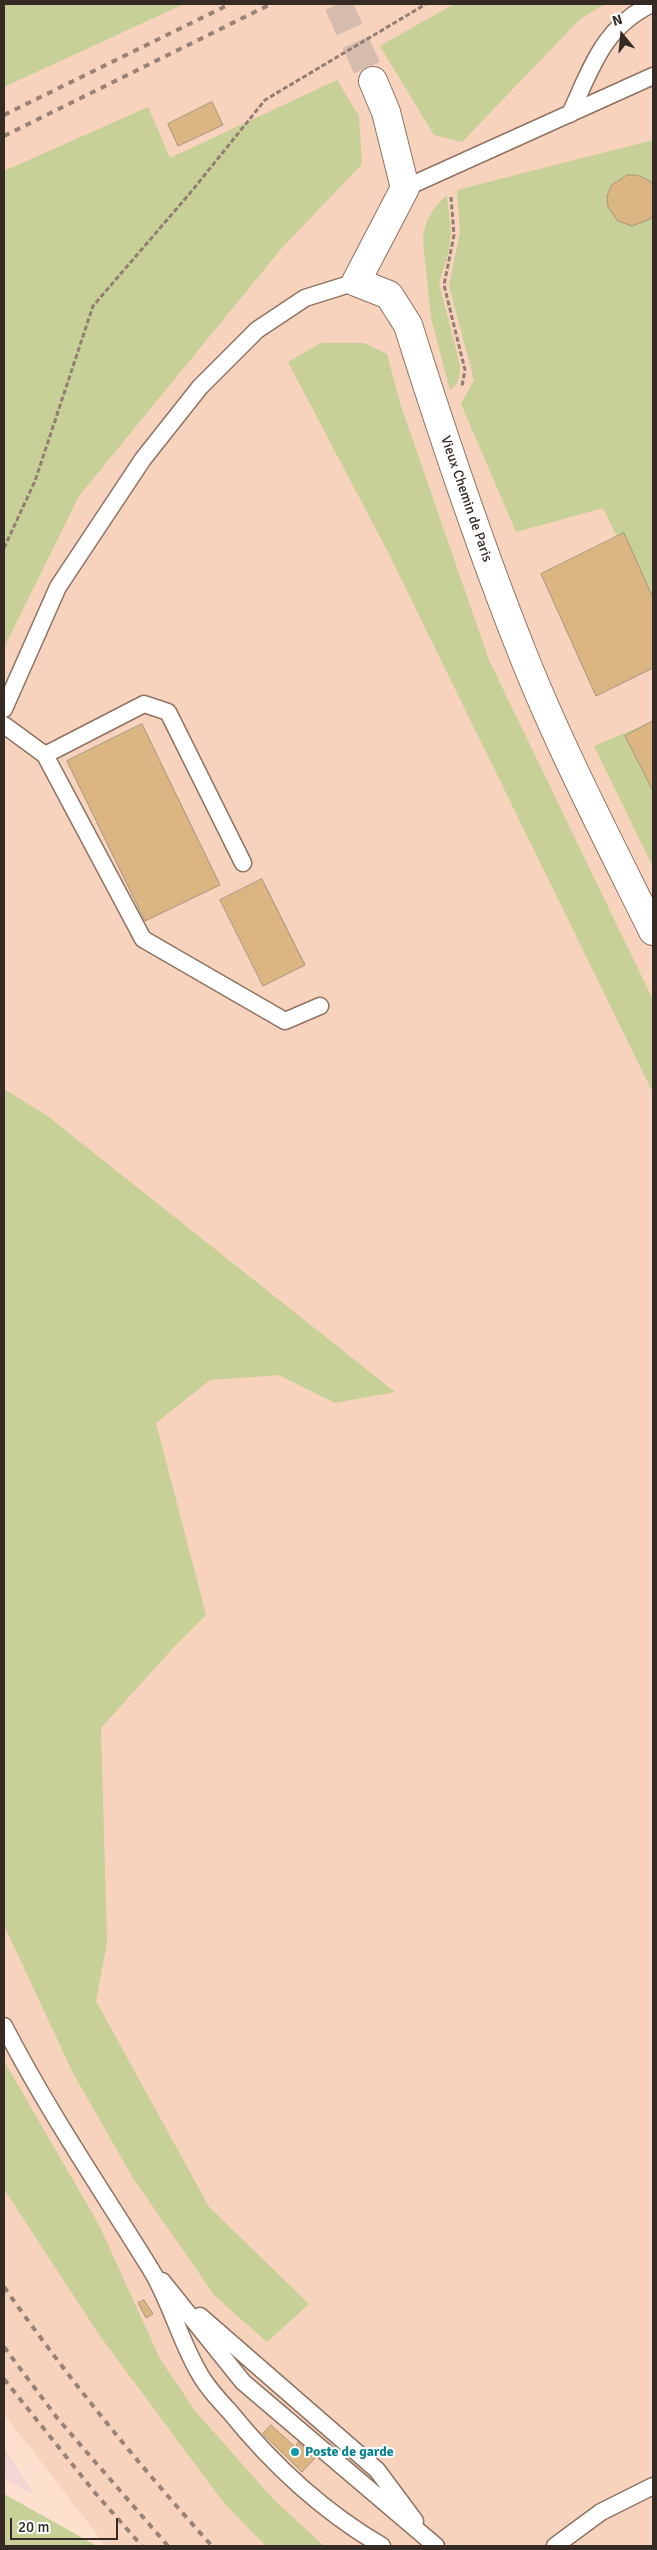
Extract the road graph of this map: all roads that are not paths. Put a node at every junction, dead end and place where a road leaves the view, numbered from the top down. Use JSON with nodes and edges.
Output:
{"nodes":[{"id":1,"x":652,"y":4,"type":"edge"},
{"id":2,"x":653,"y":76,"type":"edge"},
{"id":3,"x":373,"y":81,"type":"tunnel mouth"},
{"id":4,"x":570,"y":114,"type":"junction"},
{"id":5,"x":405,"y":188,"type":"junction"},
{"id":6,"x":356,"y":282,"type":"junction"},
{"id":7,"x":4,"y":709,"type":"edge"},
{"id":8,"x":4,"y":725,"type":"edge"},
{"id":9,"x":45,"y":755,"type":"junction"},
{"id":10,"x":243,"y":863,"type":"dead end"},
{"id":11,"x":653,"y":931,"type":"edge"},
{"id":12,"x":320,"y":1006,"type":"dead end"},
{"id":13,"x":4,"y":2026,"type":"edge"},
{"id":14,"x":152,"y":2270,"type":"junction"},
{"id":15,"x":173,"y":2292,"type":"junction"},
{"id":16,"x":653,"y":2486,"type":"edge"},
{"id":17,"x":433,"y":2544,"type":"edge"},
{"id":18,"x":382,"y":2546,"type":"edge"},
{"id":19,"x":555,"y":2546,"type":"edge"}],
"edges":[{"from":1,"to":4,"type":"lane"},
{"from":2,"to":4,"type":"lane"},
{"from":3,"to":5,"type":"street"},
{"from":4,"to":5,"type":"lane"},
{"from":5,"to":6,"type":"street"},
{"from":6,"to":7,"type":"lane"},
{"from":6,"to":11,"type":"street","name":"Vieux Chemin de Paris"},
{"from":8,"to":9,"type":"lane"},
{"from":9,"to":10,"type":"lane"},
{"from":9,"to":12,"type":"lane"},
{"from":13,"to":14,"type":"lane"},
{"from":14,"to":15,"type":"lane"},
{"from":14,"to":18,"type":"lane"},
{"from":15,"to":17,"type":"lane"},
{"from":15,"to":17,"type":"lane"},
{"from":16,"to":19,"type":"lane"}]}
